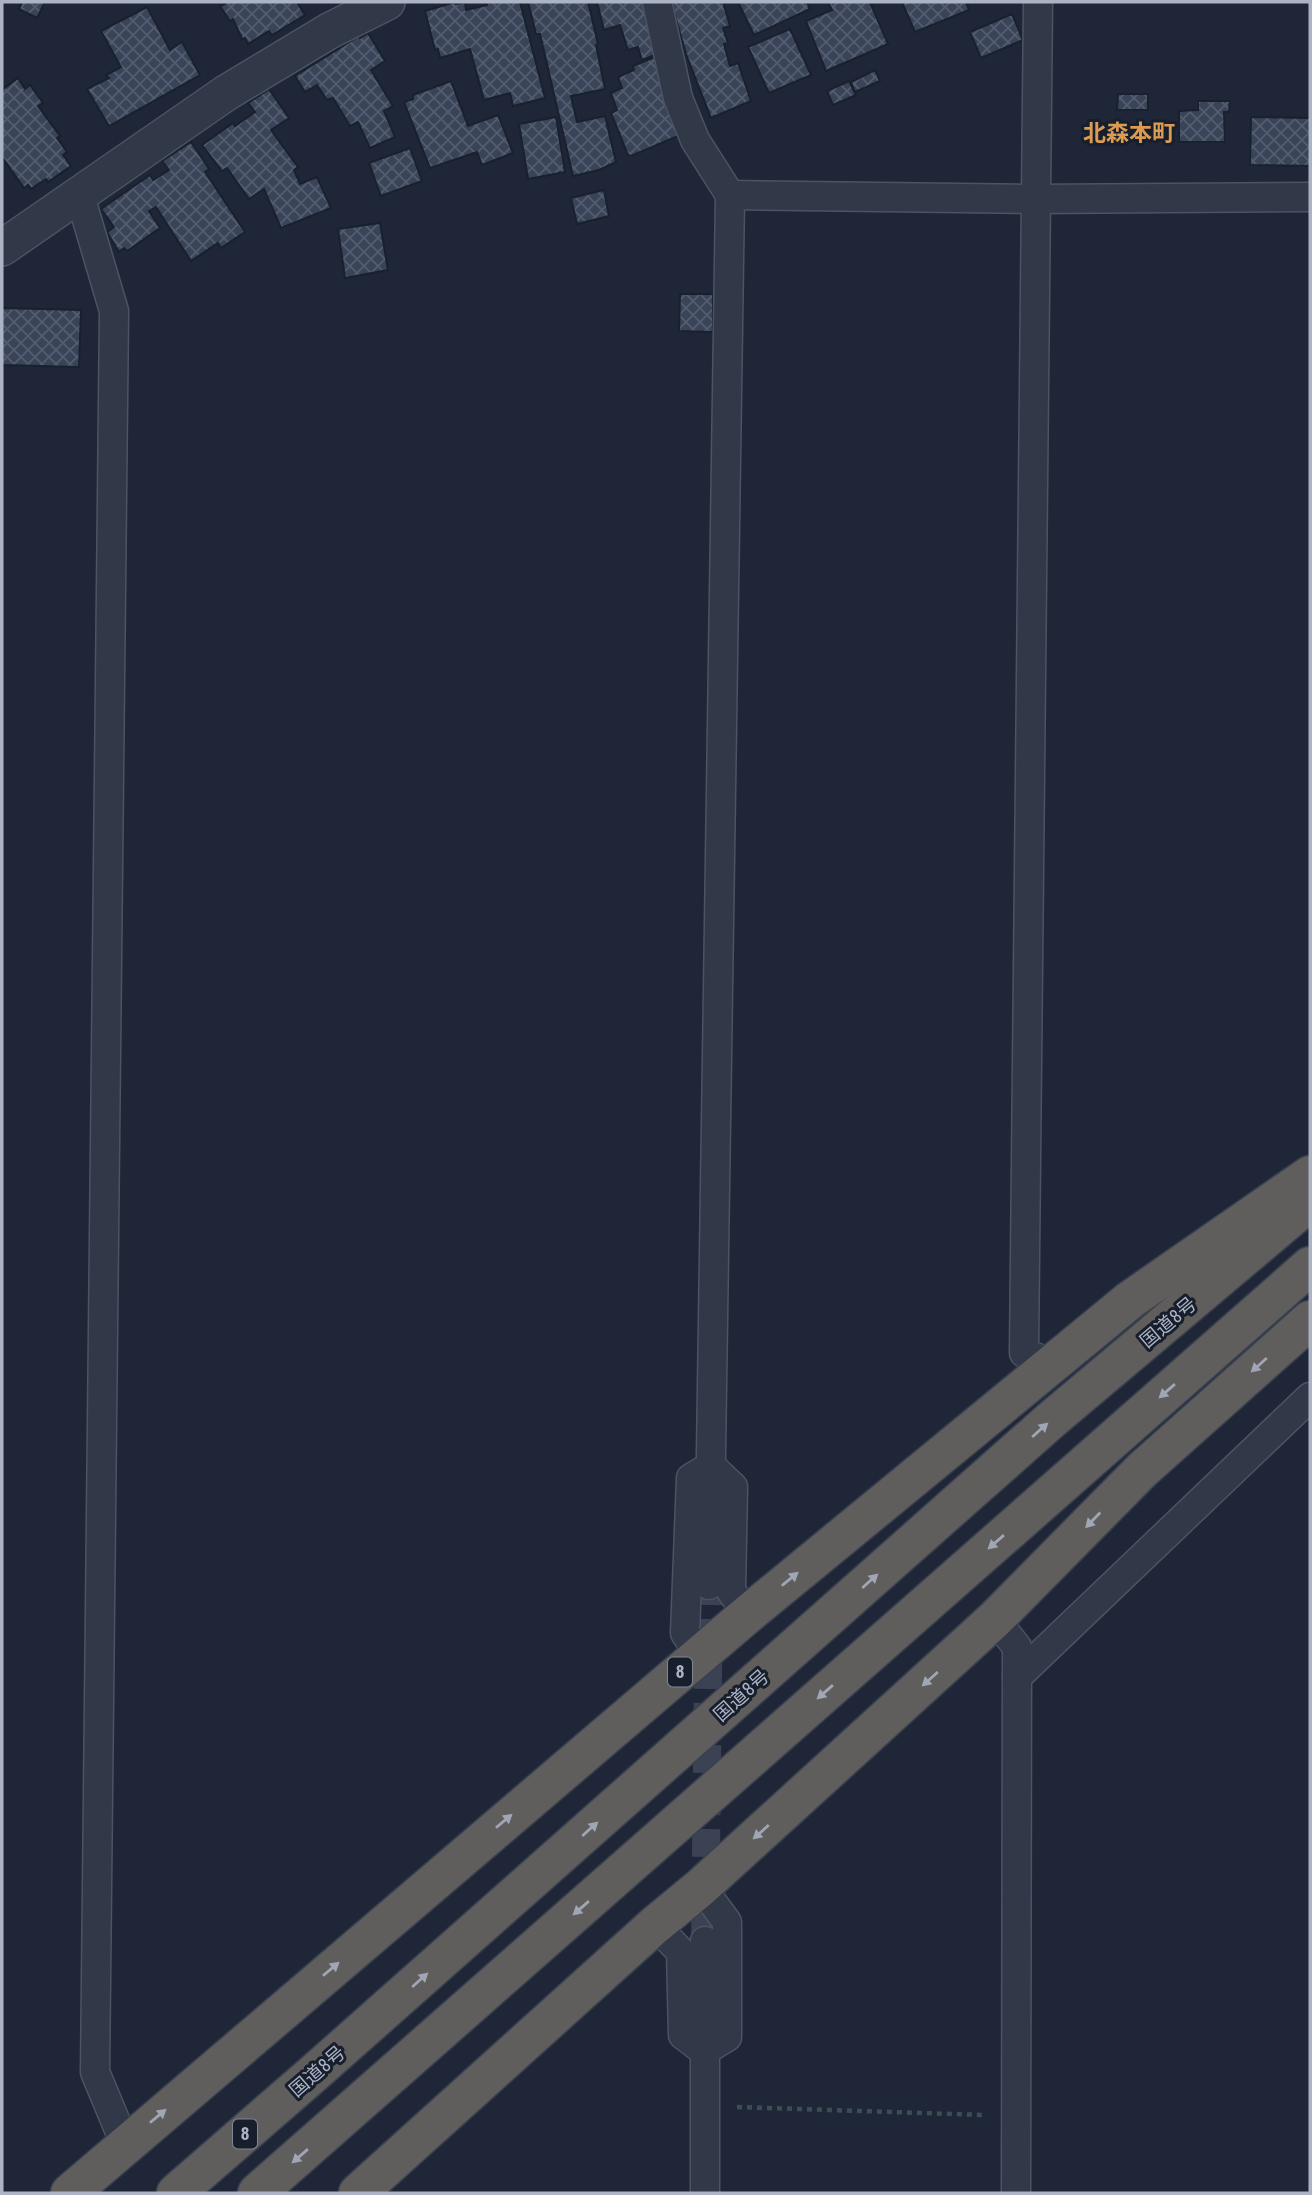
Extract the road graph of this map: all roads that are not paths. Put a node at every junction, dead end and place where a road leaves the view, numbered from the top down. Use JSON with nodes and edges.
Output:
{"nodes":[{"id":1,"x":387,"y":2,"type":"edge"},
{"id":2,"x":656,"y":2,"type":"edge"},
{"id":3,"x":1038,"y":2,"type":"edge"},
{"id":4,"x":730,"y":195,"type":"junction"},
{"id":5,"x":80,"y":196,"type":"junction"},
{"id":6,"x":1310,"y":197,"type":"edge"},
{"id":7,"x":1035,"y":199,"type":"junction"},
{"id":8,"x":2,"y":248,"type":"edge"},
{"id":9,"x":1310,"y":1175,"type":"edge"},
{"id":10,"x":1310,"y":1201,"type":"edge"},
{"id":11,"x":1310,"y":1266,"type":"edge"},
{"id":12,"x":1310,"y":1320,"type":"edge"},
{"id":13,"x":1054,"y":1364,"type":"junction"},
{"id":14,"x":1310,"y":1397,"type":"edge"},
{"id":15,"x":711,"y":1466,"type":"junction"},
{"id":16,"x":709,"y":1585,"type":"tunnel mouth"},
{"id":17,"x":748,"y":1614,"type":"junction"},
{"id":18,"x":995,"y":1619,"type":"junction"},
{"id":19,"x":700,"y":1655,"type":"junction"},
{"id":20,"x":1017,"y":1677,"type":"junction"},
{"id":21,"x":701,"y":1887,"type":"junction"},
{"id":22,"x":656,"y":1925,"type":"junction"},
{"id":23,"x":705,"y":1941,"type":"tunnel mouth"},
{"id":24,"x":704,"y":2051,"type":"junction"},
{"id":25,"x":125,"y":2144,"type":"junction"},
{"id":26,"x":69,"y":2193,"type":"edge"},
{"id":27,"x":176,"y":2193,"type":"edge"},
{"id":28,"x":257,"y":2193,"type":"edge"},
{"id":29,"x":358,"y":2193,"type":"edge"},
{"id":30,"x":705,"y":2193,"type":"edge"},
{"id":31,"x":1016,"y":2193,"type":"edge"}],
"edges":[{"from":1,"to":5,"type":"street"},
{"from":2,"to":4,"type":"street"},
{"from":3,"to":7,"type":"street"},
{"from":4,"to":7,"type":"street"},
{"from":4,"to":15,"type":"street"},
{"from":5,"to":8,"type":"street"},
{"from":5,"to":25,"type":"street"},
{"from":6,"to":7,"type":"street"},
{"from":7,"to":13,"type":"street"},
{"from":9,"to":13,"type":"highway","number":"8"},
{"from":27,"to":10,"type":"highway","name":"国道8号","number":"8","one_way":true},
{"from":11,"to":28,"type":"highway","one_way":true},
{"from":12,"to":18,"type":"highway","one_way":true},
{"from":17,"to":13,"type":"highway","number":"8","one_way":true},
{"from":14,"to":20,"type":"street"},
{"from":15,"to":16,"type":"street"},
{"from":15,"to":17,"type":"street"},
{"from":15,"to":19,"type":"street"},
{"from":17,"to":19,"type":"highway","number":"8"},
{"from":18,"to":20,"type":"street"},
{"from":18,"to":21,"type":"highway","one_way":true},
{"from":25,"to":19,"type":"highway","number":"8","one_way":true},
{"from":20,"to":31,"type":"street"},
{"from":21,"to":22,"type":"highway"},
{"from":21,"to":24,"type":"street"},
{"from":22,"to":24,"type":"street"},
{"from":22,"to":29,"type":"highway"},
{"from":23,"to":24,"type":"street"},
{"from":24,"to":30,"type":"street"},
{"from":25,"to":26,"type":"highway","number":"8"}]}
